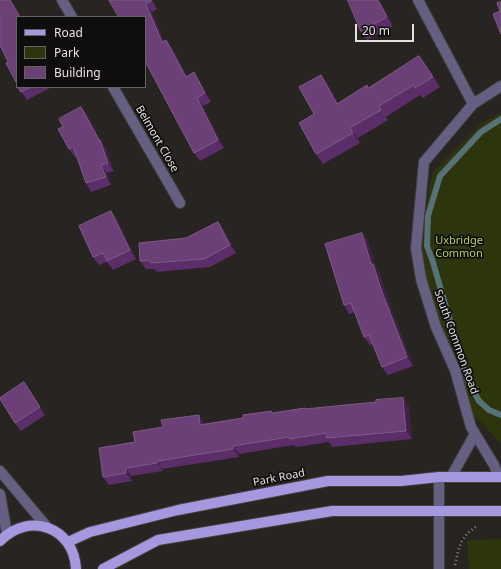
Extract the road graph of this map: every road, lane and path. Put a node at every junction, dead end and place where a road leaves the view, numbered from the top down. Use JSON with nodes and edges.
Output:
{"nodes":[{"id":1,"x":62,"y":0,"type":"edge"},
{"id":2,"x":418,"y":0,"type":"edge"},
{"id":3,"x":71,"y":16,"type":"edge"},
{"id":4,"x":501,"y":86,"type":"edge"},
{"id":5,"x":113,"y":88,"type":"edge"},
{"id":6,"x":473,"y":104,"type":"junction"},
{"id":7,"x":180,"y":203,"type":"dead end"},
{"id":8,"x":475,"y":434,"type":"junction"},
{"id":9,"x":0,"y":471,"type":"edge"},
{"id":10,"x":439,"y":477,"type":"junction"},
{"id":11,"x":451,"y":477,"type":"junction"},
{"id":12,"x":500,"y":477,"type":"edge"},
{"id":13,"x":0,"y":494,"type":"edge"},
{"id":14,"x":438,"y":510,"type":"junction"},
{"id":15,"x":501,"y":511,"type":"edge"},
{"id":16,"x":481,"y":525,"type":"dead end"},
{"id":17,"x":47,"y":527,"type":"junction"},
{"id":18,"x":3,"y":538,"type":"edge"},
{"id":19,"x":68,"y":542,"type":"junction"},
{"id":20,"x":76,"y":569,"type":"edge"},
{"id":21,"x":104,"y":569,"type":"edge"},
{"id":22,"x":439,"y":569,"type":"edge"},
{"id":23,"x":455,"y":569,"type":"edge"}],
"edges":[{"from":1,"to":3,"type":"street"},
{"from":2,"to":6,"type":"street"},
{"from":4,"to":6,"type":"street"},
{"from":5,"to":7,"type":"street","name":"Belmont Close"},
{"from":6,"to":8,"type":"street","name":"South Common Road"},
{"from":8,"to":11,"type":"street"},
{"from":8,"to":12,"type":"street","name":"South Common Road"},
{"from":9,"to":17,"type":"street"},
{"from":10,"to":11,"type":"main road","name":"Park Road"},
{"from":10,"to":14,"type":"street"},
{"from":10,"to":19,"type":"main road","name":"Park Road"},
{"from":11,"to":12,"type":"main road","name":"Park Road"},
{"from":13,"to":18,"type":"street"},
{"from":14,"to":15,"type":"main road"},
{"from":14,"to":21,"type":"main road"},
{"from":14,"to":22,"type":"street"},
{"from":16,"to":23,"type":"path"},
{"from":17,"to":18,"type":"main road"},
{"from":17,"to":19,"type":"main road"},
{"from":19,"to":20,"type":"main road"}]}
